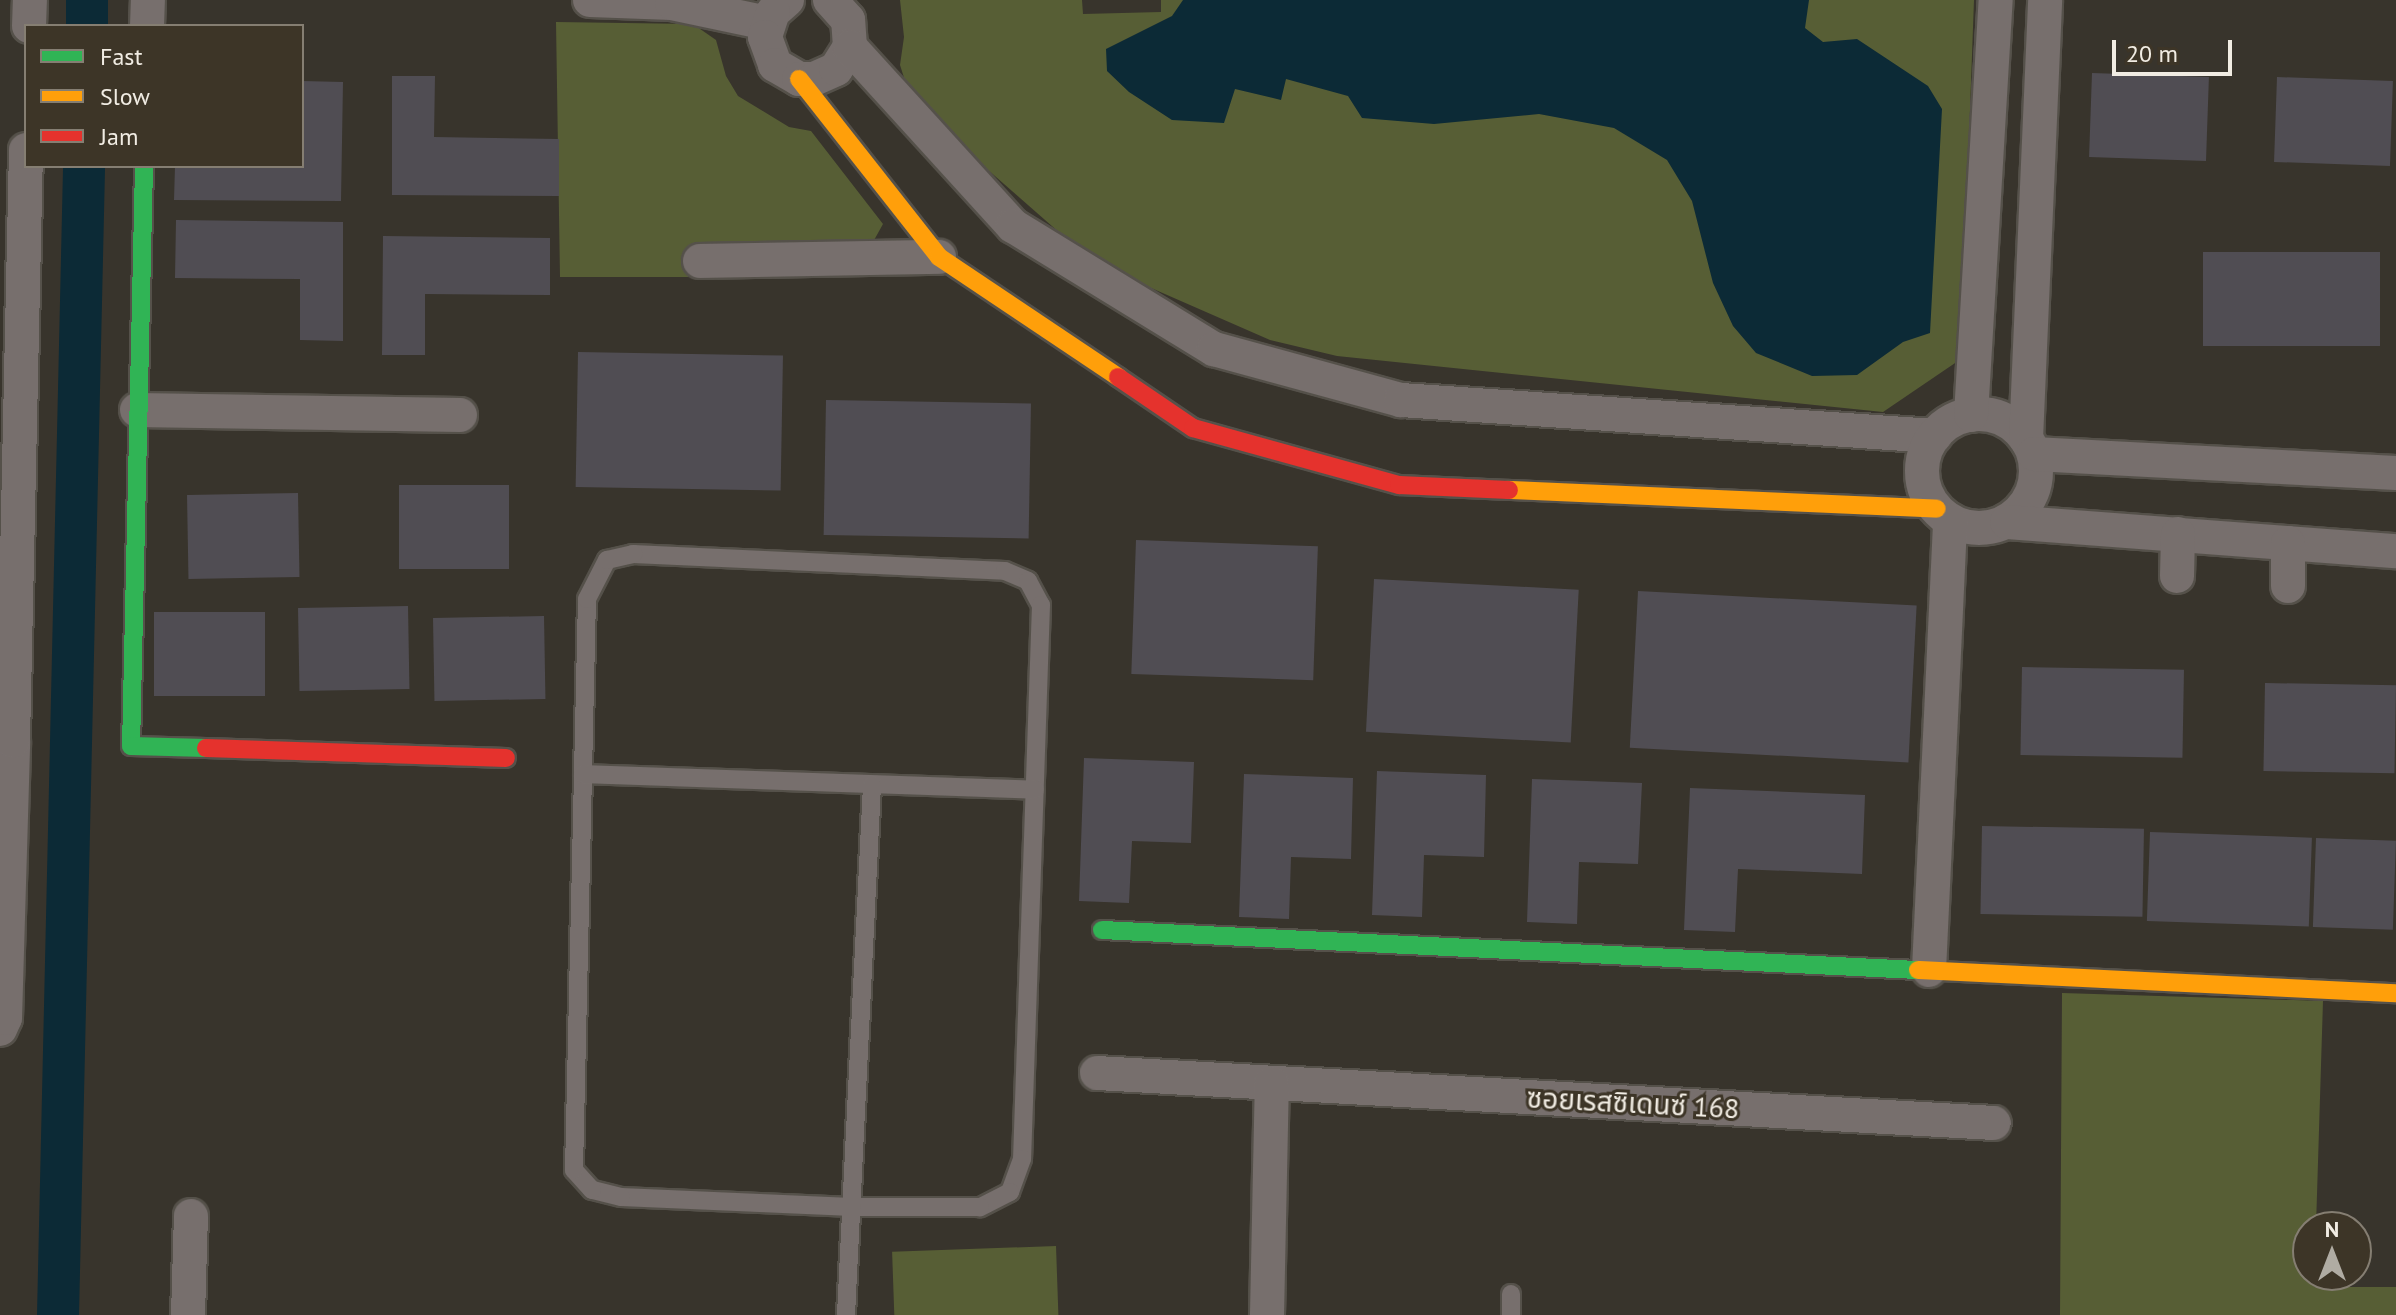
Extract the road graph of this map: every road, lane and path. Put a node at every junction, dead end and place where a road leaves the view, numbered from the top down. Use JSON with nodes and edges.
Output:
{"nodes":[{"id":1,"x":30,"y":0,"type":"edge"},
{"id":2,"x":148,"y":0,"type":"edge"},
{"id":3,"x":590,"y":0,"type":"edge"},
{"id":4,"x":830,"y":0,"type":"edge"},
{"id":5,"x":1996,"y":0,"type":"edge"},
{"id":6,"x":2045,"y":0,"type":"edge"},
{"id":7,"x":777,"y":11,"type":"edge"},
{"id":8,"x":29,"y":24,"type":"edge"},
{"id":9,"x":147,"y":24,"type":"edge"},
{"id":10,"x":850,"y":47,"type":"junction"},
{"id":11,"x":799,"y":79,"type":"junction"},
{"id":12,"x":25,"y":168,"type":"edge"},
{"id":13,"x":144,"y":168,"type":"edge"},
{"id":14,"x":939,"y":257,"type":"junction"},
{"id":15,"x":700,"y":261,"type":"dead end"},
{"id":16,"x":10,"y":358,"type":"edge"},
{"id":17,"x":137,"y":410,"type":"junction"},
{"id":18,"x":460,"y":415,"type":"dead end"},
{"id":19,"x":1971,"y":415,"type":"junction"},
{"id":20,"x":1935,"y":436,"type":"junction"},
{"id":21,"x":2030,"y":447,"type":"junction"},
{"id":22,"x":2396,"y":473,"type":"edge"},
{"id":23,"x":1943,"y":514,"type":"junction"},
{"id":24,"x":2007,"y":522,"type":"junction"},
{"id":25,"x":2178,"y":534,"type":"junction"},
{"id":26,"x":2288,"y":543,"type":"junction"},
{"id":27,"x":2396,"y":551,"type":"edge"},
{"id":28,"x":2177,"y":576,"type":"dead end"},
{"id":29,"x":2288,"y":586,"type":"dead end"},
{"id":30,"x":6,"y":741,"type":"edge"},
{"id":31,"x":506,"y":758,"type":"dead end"},
{"id":32,"x":583,"y":774,"type":"junction"},
{"id":33,"x":872,"y":785,"type":"junction"},
{"id":34,"x":1035,"y":790,"type":"junction"},
{"id":35,"x":1102,"y":930,"type":"dead end"},
{"id":36,"x":1929,"y":970,"type":"junction"},
{"id":37,"x":2396,"y":993,"type":"edge"},
{"id":38,"x":0,"y":1029,"type":"edge"},
{"id":39,"x":1097,"y":1073,"type":"dead end"},
{"id":40,"x":1272,"y":1083,"type":"junction"},
{"id":41,"x":1994,"y":1123,"type":"dead end"},
{"id":42,"x":852,"y":1207,"type":"junction"},
{"id":43,"x":191,"y":1216,"type":"dead end"},
{"id":44,"x":1511,"y":1294,"type":"dead end"},
{"id":45,"x":188,"y":1315,"type":"edge"},
{"id":46,"x":846,"y":1315,"type":"edge"},
{"id":47,"x":1267,"y":1315,"type":"edge"},
{"id":48,"x":1511,"y":1315,"type":"edge"}],
"edges":[{"from":1,"to":8,"type":"street"},
{"from":2,"to":9,"type":"street"},
{"from":3,"to":7,"type":"street"},
{"from":4,"to":10,"type":"street"},
{"from":5,"to":19,"type":"street"},
{"from":6,"to":21,"type":"street"},
{"from":7,"to":11,"type":"street"},
{"from":10,"to":11,"type":"street"},
{"from":10,"to":20,"type":"street"},
{"from":11,"to":14,"type":"street"},
{"from":12,"to":16,"type":"street"},
{"from":13,"to":17,"type":"street"},
{"from":14,"to":15,"type":"street"},
{"from":14,"to":23,"type":"street"},
{"from":16,"to":30,"type":"street"},
{"from":17,"to":18,"type":"street"},
{"from":17,"to":31,"type":"street"},
{"from":19,"to":20,"type":"street"},
{"from":19,"to":21,"type":"street"},
{"from":20,"to":23,"type":"street"},
{"from":21,"to":22,"type":"street"},
{"from":21,"to":24,"type":"street"},
{"from":23,"to":24,"type":"street"},
{"from":23,"to":36,"type":"street"},
{"from":24,"to":25,"type":"street"},
{"from":25,"to":26,"type":"street"},
{"from":25,"to":28,"type":"street"},
{"from":26,"to":27,"type":"street"},
{"from":26,"to":29,"type":"street"},
{"from":30,"to":38,"type":"street"},
{"from":32,"to":33,"type":"lane"},
{"from":32,"to":34,"type":"lane"},
{"from":32,"to":42,"type":"lane"},
{"from":33,"to":34,"type":"lane"},
{"from":33,"to":42,"type":"lane"},
{"from":34,"to":42,"type":"lane"},
{"from":35,"to":36,"type":"street"},
{"from":36,"to":37,"type":"street"},
{"from":39,"to":40,"type":"street","name":"ซอยเรสซิเดนซ์ 168"},
{"from":40,"to":41,"type":"street","name":"ซอยเรสซิเดนซ์ 168"},
{"from":40,"to":47,"type":"street"},
{"from":42,"to":46,"type":"lane"},
{"from":43,"to":45,"type":"street"},
{"from":44,"to":48,"type":"lane"}]}
